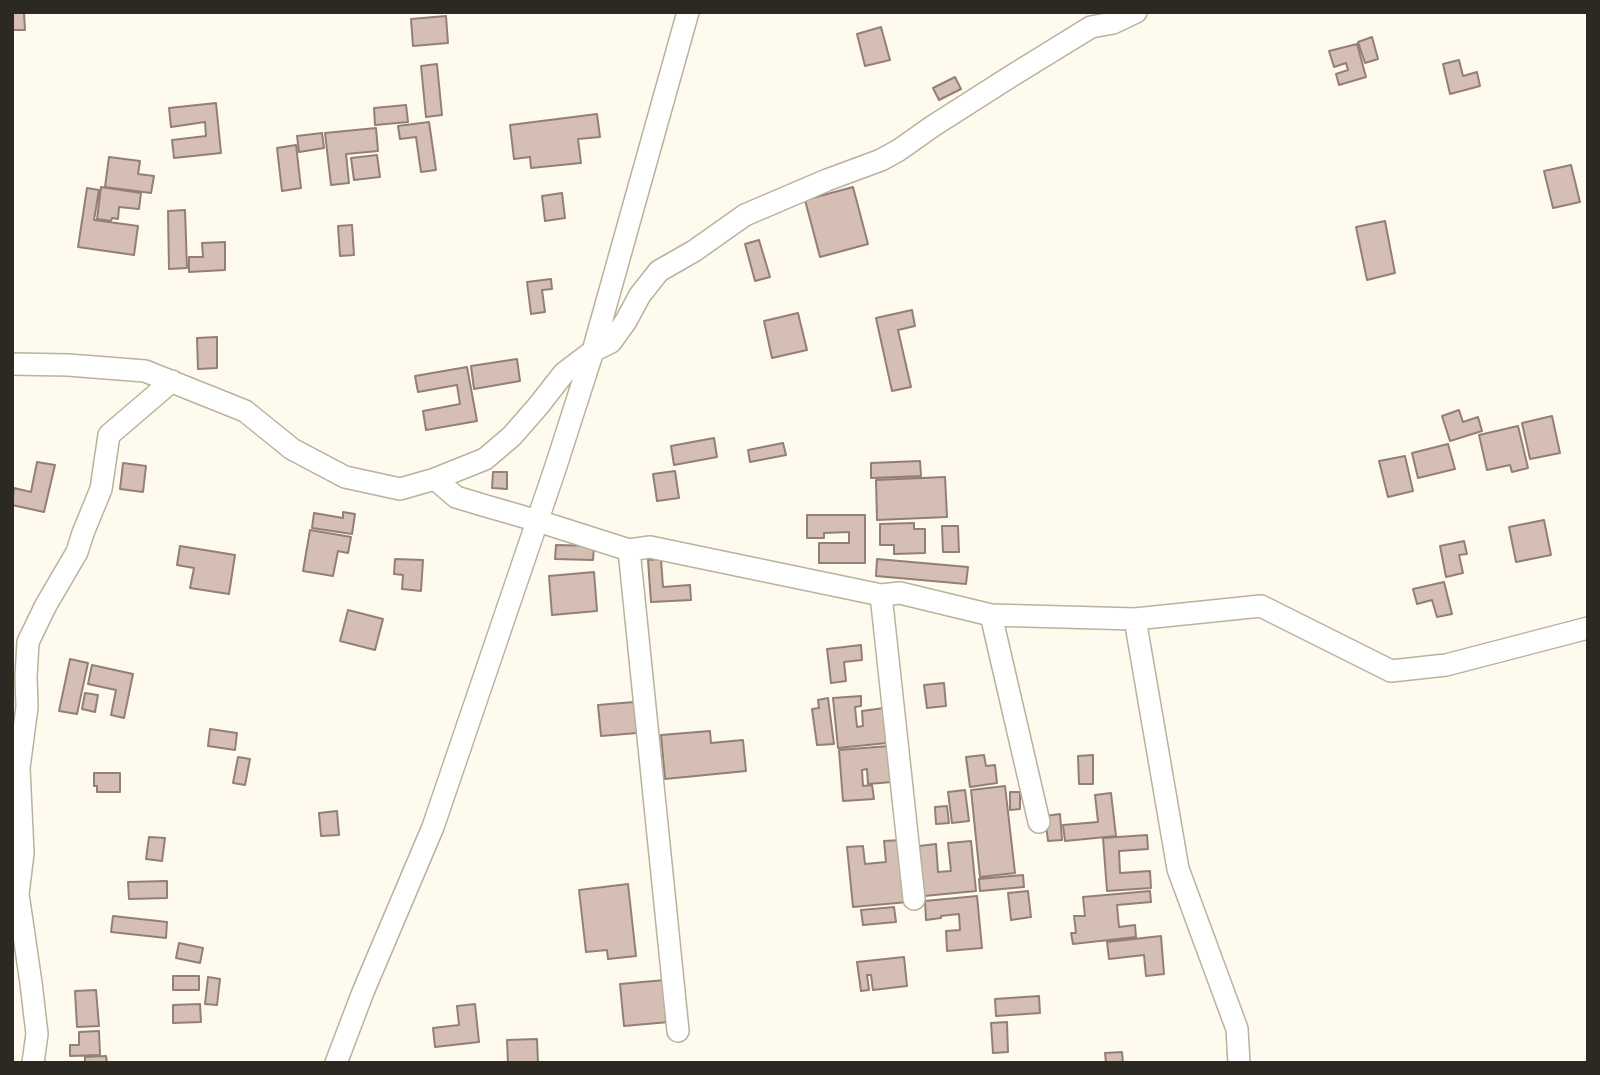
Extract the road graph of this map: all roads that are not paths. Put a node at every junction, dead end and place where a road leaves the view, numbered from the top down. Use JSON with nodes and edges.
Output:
{"nodes":[{"id":1,"x":688,"y":12,"type":"edge"},
{"id":2,"x":1136,"y":12,"type":"edge"},
{"id":3,"x":593,"y":351,"type":"junction"},
{"id":4,"x":12,"y":363,"type":"edge"},
{"id":5,"x":172,"y":381,"type":"junction"},
{"id":6,"x":435,"y":479,"type":"junction"},
{"id":7,"x":538,"y":521,"type":"junction"},
{"id":8,"x":629,"y":551,"type":"junction"},
{"id":9,"x":881,"y":595,"type":"junction"},
{"id":10,"x":991,"y":615,"type":"junction"},
{"id":11,"x":1135,"y":619,"type":"junction"},
{"id":12,"x":1588,"y":628,"type":"edge"},
{"id":13,"x":12,"y":653,"type":"edge"},
{"id":14,"x":26,"y":677,"type":"junction"},
{"id":15,"x":1038,"y":822,"type":"dead end"},
{"id":16,"x":914,"y":899,"type":"dead end"},
{"id":17,"x":677,"y":1031,"type":"dead end"},
{"id":18,"x":33,"y":1063,"type":"edge"},
{"id":19,"x":336,"y":1063,"type":"edge"},
{"id":20,"x":1240,"y":1063,"type":"edge"}],
"edges":[{"from":1,"to":3,"type":"street"},
{"from":2,"to":3,"type":"street"},
{"from":3,"to":6,"type":"street"},
{"from":3,"to":7,"type":"street"},
{"from":4,"to":5,"type":"street"},
{"from":5,"to":6,"type":"street"},
{"from":5,"to":14,"type":"street"},
{"from":6,"to":7,"type":"street"},
{"from":7,"to":8,"type":"street"},
{"from":7,"to":19,"type":"street"},
{"from":8,"to":9,"type":"street"},
{"from":8,"to":17,"type":"street"},
{"from":9,"to":10,"type":"street"},
{"from":9,"to":16,"type":"street"},
{"from":10,"to":11,"type":"street"},
{"from":10,"to":15,"type":"street"},
{"from":11,"to":12,"type":"street"},
{"from":11,"to":20,"type":"street"},
{"from":13,"to":14,"type":"street"},
{"from":14,"to":18,"type":"street"}]}
